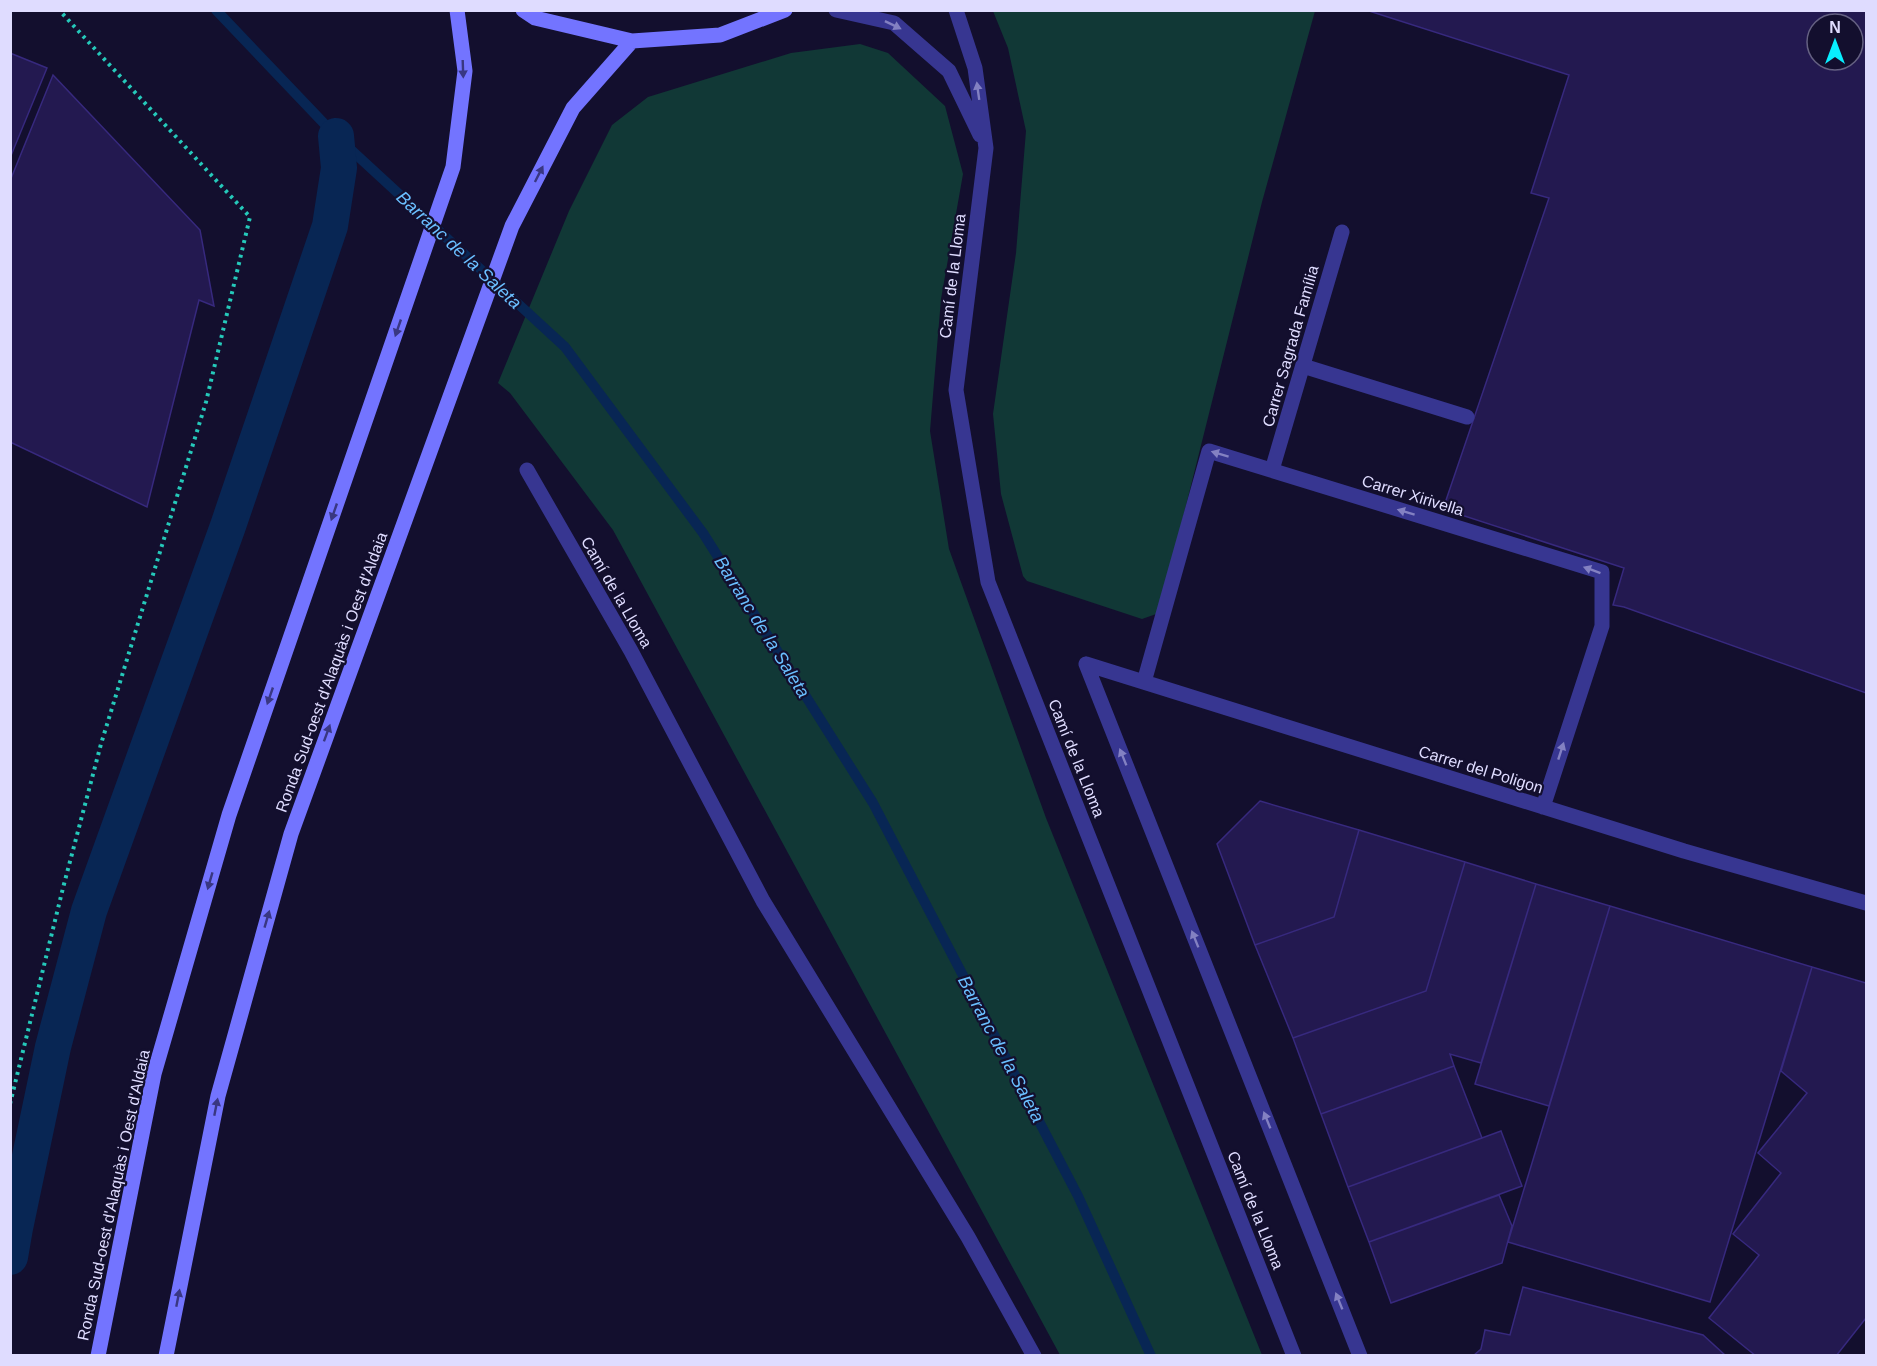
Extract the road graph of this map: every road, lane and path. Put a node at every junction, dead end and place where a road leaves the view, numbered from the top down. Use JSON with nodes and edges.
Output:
{"nodes":[{"id":1,"x":59,"y":10,"type":"edge"},
{"id":2,"x":457,"y":10,"type":"edge"},
{"id":3,"x":523,"y":10,"type":"edge"},
{"id":4,"x":785,"y":10,"type":"edge"},
{"id":5,"x":836,"y":10,"type":"edge"},
{"id":6,"x":956,"y":10,"type":"edge"},
{"id":7,"x":632,"y":41,"type":"junction"},
{"id":8,"x":986,"y":148,"type":"junction"},
{"id":9,"x":1342,"y":232,"type":"dead end"},
{"id":10,"x":1303,"y":366,"type":"junction"},
{"id":11,"x":1467,"y":417,"type":"dead end"},
{"id":12,"x":527,"y":470,"type":"dead end"},
{"id":13,"x":1272,"y":470,"type":"junction"},
{"id":14,"x":1144,"y":682,"type":"junction"},
{"id":15,"x":1543,"y":807,"type":"junction"},
{"id":16,"x":1866,"y":903,"type":"edge"},
{"id":17,"x":10,"y":1104,"type":"edge"},
{"id":18,"x":98,"y":1356,"type":"edge"},
{"id":19,"x":166,"y":1356,"type":"edge"},
{"id":20,"x":1034,"y":1356,"type":"edge"},
{"id":21,"x":1294,"y":1356,"type":"edge"},
{"id":22,"x":1360,"y":1356,"type":"edge"}],
"edges":[{"from":1,"to":17,"type":"path"},
{"from":2,"to":18,"type":"main road","name":"Ronda Sud-oest d'Alaquàs i Oest d'Aldaia","one_way":true},
{"from":3,"to":7,"type":"main road"},
{"from":4,"to":7,"type":"main road"},
{"from":5,"to":8,"type":"street","one_way":true},
{"from":8,"to":6,"type":"street","name":"Camí de la Lloma","one_way":true},
{"from":19,"to":7,"type":"main road","name":"Ronda Sud-oest d'Alaquàs i Oest d'Aldaia","one_way":true},
{"from":8,"to":21,"type":"street","name":"Camí de la Lloma"},
{"from":9,"to":10,"type":"street","name":"Carrer Sagrada Família"},
{"from":10,"to":11,"type":"street"},
{"from":10,"to":13,"type":"street","name":"Carrer Sagrada Família"},
{"from":12,"to":20,"type":"street","name":"Camí de la Lloma"},
{"from":13,"to":14,"type":"street","name":"Carrer Xirivella","one_way":true},
{"from":15,"to":13,"type":"street","name":"Carrer Xirivella","one_way":true},
{"from":14,"to":15,"type":"street","name":"Carrer del Poligon"},
{"from":22,"to":14,"type":"street","name":"Carrer del Poligon","one_way":true},
{"from":15,"to":16,"type":"street","name":"Carrer del Poligon"}]}
